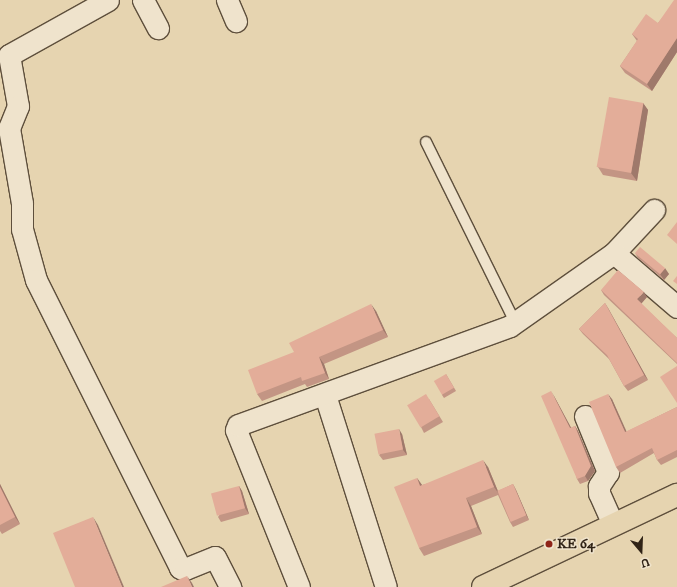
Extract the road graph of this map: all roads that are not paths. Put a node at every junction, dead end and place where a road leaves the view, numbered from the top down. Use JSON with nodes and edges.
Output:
{"nodes":[{"id":1,"x":108,"y":0,"type":"edge"},
{"id":2,"x":144,"y":0,"type":"edge"},
{"id":3,"x":227,"y":0,"type":"edge"},
{"id":4,"x":236,"y":21,"type":"dead end"},
{"id":5,"x":158,"y":28,"type":"dead end"},
{"id":6,"x":426,"y":142,"type":"dead end"},
{"id":7,"x":654,"y":210,"type":"dead end"},
{"id":8,"x":614,"y":253,"type":"junction"},
{"id":9,"x":677,"y":307,"type":"edge"},
{"id":10,"x":516,"y":324,"type":"junction"},
{"id":11,"x":325,"y":395,"type":"junction"},
{"id":12,"x":585,"y":416,"type":"dead end"},
{"id":13,"x":677,"y":495,"type":"edge"},
{"id":14,"x":613,"y":524,"type":"junction"},
{"id":15,"x":512,"y":581,"type":"edge"},
{"id":16,"x":230,"y":587,"type":"edge"},
{"id":17,"x":299,"y":587,"type":"edge"},
{"id":18,"x":386,"y":587,"type":"edge"},
{"id":19,"x":483,"y":587,"type":"edge"}],
"edges":[{"from":1,"to":16,"type":"street"},
{"from":2,"to":5,"type":"street"},
{"from":3,"to":4,"type":"street"},
{"from":6,"to":10,"type":"lane"},
{"from":7,"to":8,"type":"street"},
{"from":8,"to":9,"type":"street"},
{"from":8,"to":10,"type":"street"},
{"from":10,"to":11,"type":"street"},
{"from":11,"to":17,"type":"street"},
{"from":11,"to":18,"type":"street"},
{"from":12,"to":14,"type":"street"},
{"from":13,"to":14,"type":"main road"},
{"from":14,"to":15,"type":"main road"},
{"from":15,"to":19,"type":"main road"}]}
